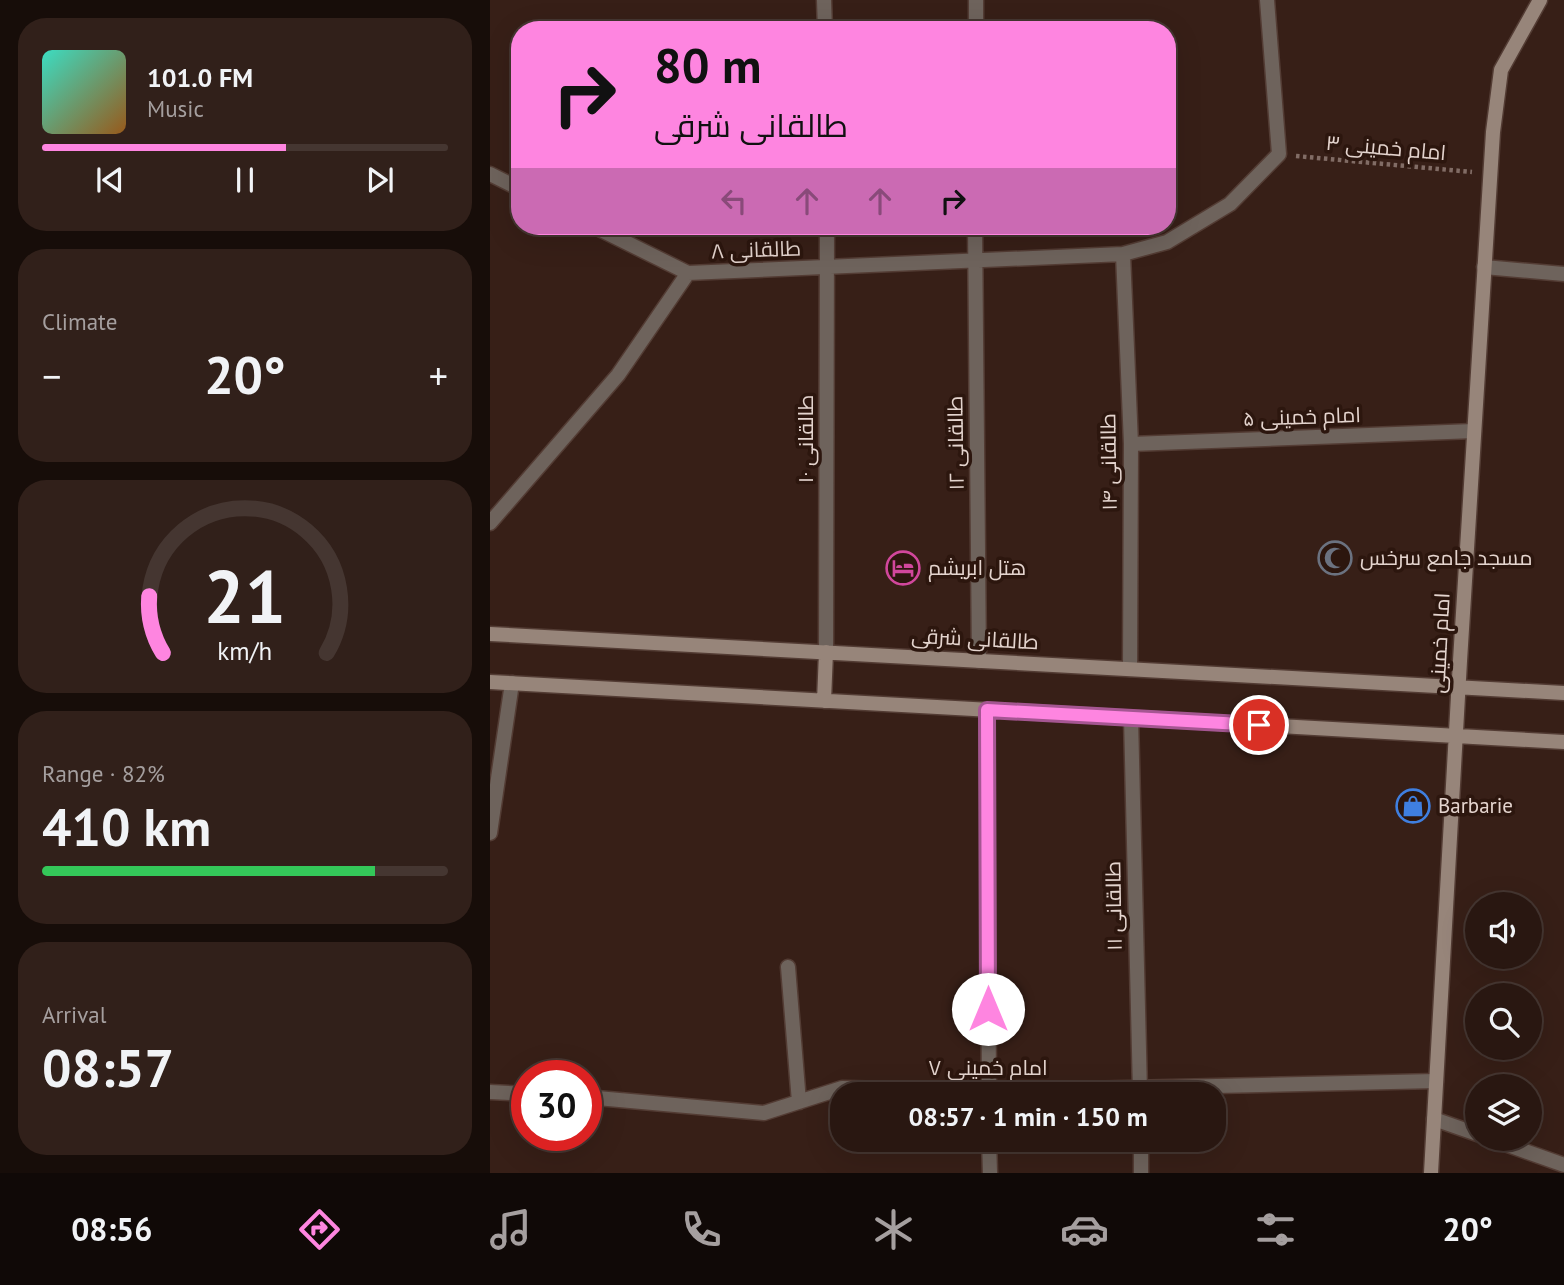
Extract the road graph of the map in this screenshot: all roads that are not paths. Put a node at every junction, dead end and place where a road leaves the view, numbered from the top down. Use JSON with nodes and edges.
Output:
{"nodes":[{"id":1,"x":824,"y":0,"type":"edge"},
{"id":2,"x":976,"y":0,"type":"edge"},
{"id":3,"x":1267,"y":0,"type":"edge"},
{"id":4,"x":1540,"y":0,"type":"edge"},
{"id":5,"x":825,"y":21,"type":"edge"},
{"id":6,"x":976,"y":21,"type":"edge"},
{"id":7,"x":490,"y":174,"type":"edge"},
{"id":8,"x":511,"y":185,"type":"edge"},
{"id":9,"x":611,"y":235,"type":"edge"},
{"id":10,"x":827,"y":235,"type":"edge"},
{"id":11,"x":975,"y":235,"type":"edge"},
{"id":12,"x":1124,"y":254,"type":"junction"},
{"id":13,"x":975,"y":262,"type":"junction"},
{"id":14,"x":1484,"y":267,"type":"junction"},
{"id":15,"x":828,"y":268,"type":"junction"},
{"id":16,"x":688,"y":273,"type":"junction"},
{"id":17,"x":1564,"y":274,"type":"edge"},
{"id":18,"x":1474,"y":431,"type":"junction"},
{"id":19,"x":1131,"y":444,"type":"junction"},
{"id":20,"x":490,"y":523,"type":"edge"},
{"id":21,"x":490,"y":634,"type":"edge"},
{"id":22,"x":826,"y":652,"type":"junction"},
{"id":23,"x":979,"y":661,"type":"junction"},
{"id":24,"x":1130,"y":669,"type":"junction"},
{"id":25,"x":490,"y":682,"type":"edge"},
{"id":26,"x":512,"y":683,"type":"junction"},
{"id":27,"x":1458,"y":687,"type":"junction"},
{"id":28,"x":1564,"y":693,"type":"edge"},
{"id":29,"x":824,"y":701,"type":"junction"},
{"id":30,"x":987,"y":710,"type":"junction"},
{"id":31,"x":1130,"y":718,"type":"junction"},
{"id":32,"x":1456,"y":735,"type":"junction"},
{"id":33,"x":1564,"y":741,"type":"edge"},
{"id":34,"x":490,"y":833,"type":"edge"},
{"id":35,"x":788,"y":967,"type":"dead end"},
{"id":36,"x":1436,"y":1081,"type":"junction"},
{"id":37,"x":989,"y":1082,"type":"edge"},
{"id":38,"x":1140,"y":1082,"type":"edge"},
{"id":39,"x":1226,"y":1087,"type":"edge"},
{"id":40,"x":490,"y":1092,"type":"edge"},
{"id":41,"x":830,"y":1092,"type":"edge"},
{"id":42,"x":511,"y":1093,"type":"edge"},
{"id":43,"x":602,"y":1098,"type":"edge"},
{"id":44,"x":799,"y":1102,"type":"junction"},
{"id":45,"x":1434,"y":1119,"type":"junction"},
{"id":46,"x":1465,"y":1130,"type":"edge"},
{"id":47,"x":1523,"y":1151,"type":"edge"},
{"id":48,"x":989,"y":1152,"type":"edge"},
{"id":49,"x":1141,"y":1152,"type":"edge"},
{"id":50,"x":1564,"y":1166,"type":"edge"},
{"id":51,"x":990,"y":1173,"type":"edge"},
{"id":52,"x":1141,"y":1173,"type":"edge"},
{"id":53,"x":1432,"y":1173,"type":"edge"}],
"edges":[{"from":1,"to":5,"type":"street"},
{"from":2,"to":6,"type":"street"},
{"from":3,"to":12,"type":"street","name":"طالقانی ۸"},
{"from":4,"to":14,"type":"main road","name":"امام خمینی"},
{"from":7,"to":8,"type":"street"},
{"from":9,"to":16,"type":"street"},
{"from":10,"to":15,"type":"street","name":"طالقانی ۱۰"},
{"from":11,"to":13,"type":"street","name":"طالقانی ۱۲"},
{"from":12,"to":13,"type":"street","name":"طالقانی ۸"},
{"from":12,"to":19,"type":"street","name":"طالقانی ۱۴"},
{"from":13,"to":15,"type":"street","name":"طالقانی ۸"},
{"from":13,"to":23,"type":"street","name":"طالقانی ۱۲"},
{"from":14,"to":17,"type":"street"},
{"from":14,"to":18,"type":"main road","name":"امام خمینی"},
{"from":15,"to":16,"type":"street","name":"طالقانی ۸"},
{"from":15,"to":22,"type":"street","name":"طالقانی ۱۰"},
{"from":16,"to":20,"type":"street","name":"طالقانی ۸"},
{"from":18,"to":19,"type":"street","name":"امام خمینی ۵"},
{"from":18,"to":27,"type":"main road","name":"امام خمینی"},
{"from":19,"to":24,"type":"street","name":"طالقانی ۱۴"},
{"from":21,"to":22,"type":"main road","name":"طالقانی شرقی"},
{"from":22,"to":23,"type":"main road","name":"طالقانی شرقی"},
{"from":22,"to":29,"type":"main road"},
{"from":23,"to":24,"type":"main road","name":"طالقانی شرقی"},
{"from":24,"to":27,"type":"main road","name":"طالقانی شرقی"},
{"from":25,"to":26,"type":"main road"},
{"from":26,"to":29,"type":"main road"},
{"from":26,"to":34,"type":"street"},
{"from":27,"to":28,"type":"main road","name":"طالقانی شرقی"},
{"from":27,"to":32,"type":"main road","name":"امام خمینی"},
{"from":29,"to":30,"type":"main road"},
{"from":30,"to":31,"type":"main road"},
{"from":30,"to":37,"type":"street"},
{"from":31,"to":32,"type":"main road"},
{"from":31,"to":38,"type":"street","name":"طالقانی ۱۱"},
{"from":32,"to":33,"type":"main road"},
{"from":32,"to":36,"type":"main road","name":"امام خمینی"},
{"from":35,"to":44,"type":"street"},
{"from":36,"to":39,"type":"street","name":"امام خمینی ۷"},
{"from":36,"to":45,"type":"main road","name":"امام خمینی"},
{"from":40,"to":42,"type":"street"},
{"from":41,"to":44,"type":"street","name":"امام خمینی ۷"},
{"from":43,"to":44,"type":"street","name":"امام خمینی ۷"},
{"from":45,"to":46,"type":"street"},
{"from":45,"to":53,"type":"main road","name":"امام خمینی"},
{"from":47,"to":50,"type":"street"},
{"from":48,"to":51,"type":"street"},
{"from":49,"to":52,"type":"street"}]}
